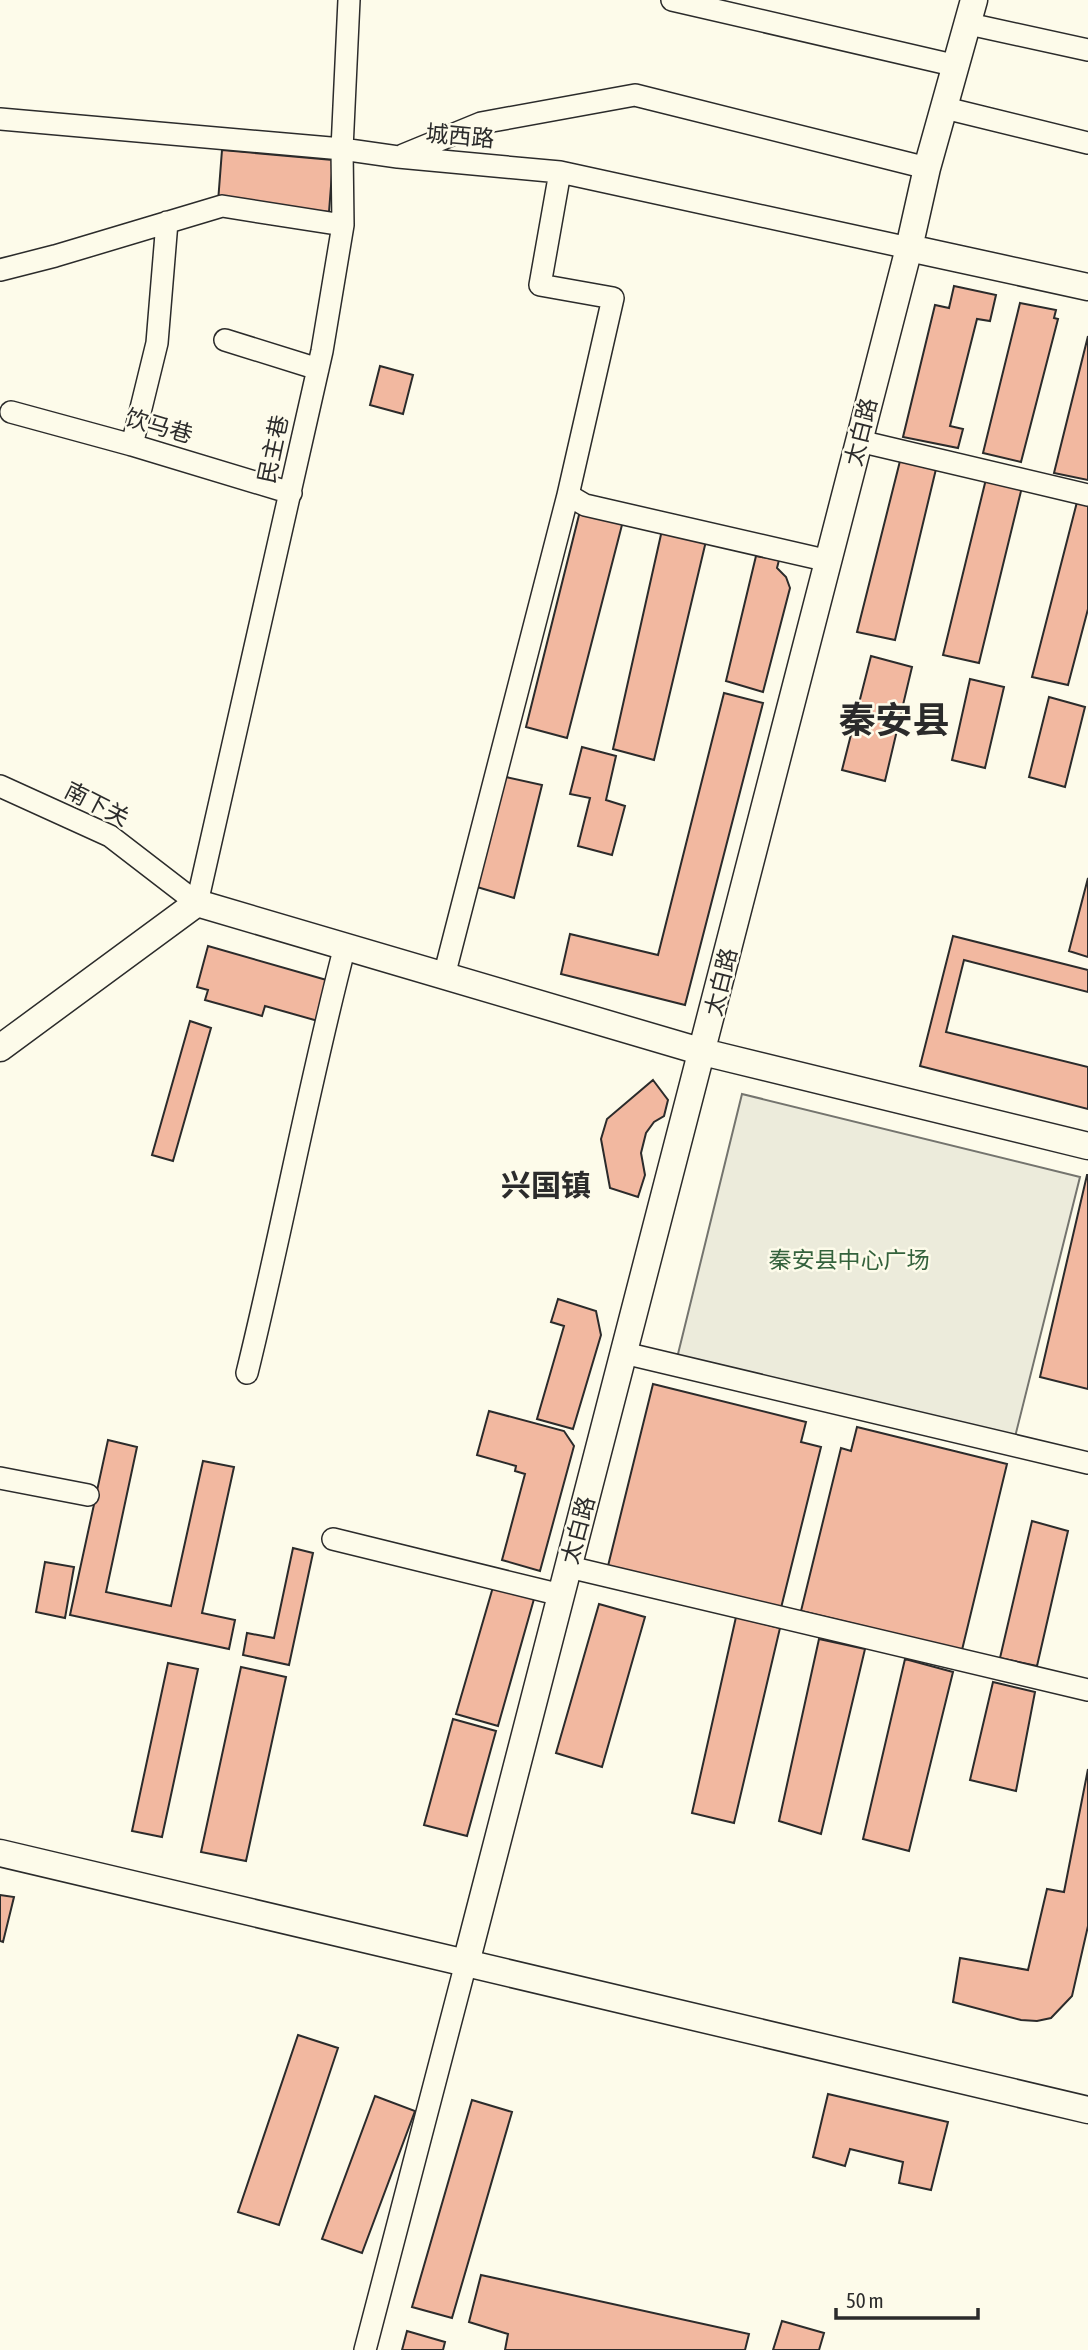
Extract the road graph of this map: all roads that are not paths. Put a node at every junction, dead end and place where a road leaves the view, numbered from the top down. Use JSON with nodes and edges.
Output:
{"nodes":[{"id":1,"x":349,"y":0,"type":"edge"},
{"id":2,"x":672,"y":0,"type":"edge"},
{"id":3,"x":971,"y":12,"type":"edge"},
{"id":4,"x":1088,"y":50,"type":"edge"},
{"id":5,"x":957,"y":66,"type":"junction"},
{"id":6,"x":945,"y":108,"type":"junction"},
{"id":7,"x":0,"y":119,"type":"edge"},
{"id":8,"x":1088,"y":143,"type":"edge"},
{"id":9,"x":342,"y":149,"type":"junction"},
{"id":10,"x":398,"y":157,"type":"junction"},
{"id":11,"x":927,"y":168,"type":"junction"},
{"id":12,"x":560,"y":172,"type":"junction"},
{"id":13,"x":167,"y":222,"type":"junction"},
{"id":14,"x":342,"y":225,"type":"junction"},
{"id":15,"x":909,"y":248,"type":"junction"},
{"id":16,"x":0,"y":270,"type":"edge"},
{"id":17,"x":1088,"y":288,"type":"edge"},
{"id":18,"x":225,"y":340,"type":"dead end"},
{"id":19,"x":318,"y":369,"type":"junction"},
{"id":20,"x":11,"y":412,"type":"dead end"},
{"id":21,"x":859,"y":441,"type":"junction"},
{"id":22,"x":132,"y":445,"type":"junction"},
{"id":23,"x":291,"y":493,"type":"junction"},
{"id":24,"x":568,"y":495,"type":"junction"},
{"id":25,"x":1088,"y":495,"type":"edge"},
{"id":26,"x":829,"y":561,"type":"junction"},
{"id":27,"x":0,"y":786,"type":"edge"},
{"id":28,"x":197,"y":903,"type":"junction"},
{"id":29,"x":345,"y":946,"type":"junction"},
{"id":30,"x":444,"y":976,"type":"junction"},
{"id":31,"x":0,"y":1048,"type":"edge"},
{"id":32,"x":703,"y":1052,"type":"junction"},
{"id":33,"x":1088,"y":1146,"type":"edge"},
{"id":34,"x":624,"y":1353,"type":"junction"},
{"id":35,"x":247,"y":1373,"type":"dead end"},
{"id":36,"x":1088,"y":1463,"type":"edge"},
{"id":37,"x":0,"y":1478,"type":"edge"},
{"id":38,"x":88,"y":1495,"type":"dead end"},
{"id":39,"x":333,"y":1539,"type":"dead end"},
{"id":40,"x":569,"y":1567,"type":"junction"},
{"id":41,"x":561,"y":1595,"type":"junction"},
{"id":42,"x":1088,"y":1690,"type":"edge"},
{"id":43,"x":0,"y":1853,"type":"edge"},
{"id":44,"x":466,"y":1963,"type":"junction"},
{"id":45,"x":1088,"y":2110,"type":"edge"},
{"id":46,"x":365,"y":2350,"type":"edge"}],
"edges":[{"from":1,"to":9,"type":"street","name":"民主巷"},
{"from":2,"to":5,"type":"street"},
{"from":3,"to":4,"type":"street"},
{"from":3,"to":5,"type":"main road","name":"太白路"},
{"from":5,"to":6,"type":"main road","name":"太白路"},
{"from":6,"to":8,"type":"street"},
{"from":6,"to":11,"type":"main road","name":"太白路"},
{"from":7,"to":9,"type":"street","name":"城西路"},
{"from":9,"to":10,"type":"street","name":"城西路"},
{"from":9,"to":14,"type":"street","name":"民主巷"},
{"from":10,"to":11,"type":"street"},
{"from":10,"to":12,"type":"street","name":"城西路"},
{"from":11,"to":15,"type":"main road","name":"太白路"},
{"from":12,"to":15,"type":"street","name":"城西路"},
{"from":12,"to":24,"type":"street"},
{"from":13,"to":14,"type":"street"},
{"from":13,"to":16,"type":"street"},
{"from":13,"to":22,"type":"street"},
{"from":14,"to":19,"type":"street","name":"民主巷"},
{"from":15,"to":17,"type":"main road"},
{"from":15,"to":21,"type":"main road","name":"太白路"},
{"from":18,"to":19,"type":"street"},
{"from":19,"to":23,"type":"street","name":"民主巷"},
{"from":20,"to":22,"type":"street","name":"饮马巷"},
{"from":21,"to":25,"type":"street"},
{"from":21,"to":26,"type":"main road","name":"太白路"},
{"from":22,"to":23,"type":"street","name":"饮马巷"},
{"from":23,"to":28,"type":"street","name":"民主巷"},
{"from":24,"to":26,"type":"street"},
{"from":24,"to":30,"type":"street"},
{"from":26,"to":32,"type":"main road","name":"太白路"},
{"from":27,"to":28,"type":"street","name":"南下关"},
{"from":28,"to":29,"type":"main road"},
{"from":28,"to":31,"type":"main road"},
{"from":29,"to":30,"type":"main road"},
{"from":29,"to":35,"type":"street"},
{"from":30,"to":32,"type":"main road"},
{"from":32,"to":33,"type":"main road"},
{"from":32,"to":34,"type":"main road","name":"太白路"},
{"from":34,"to":36,"type":"street"},
{"from":34,"to":40,"type":"main road","name":"太白路"},
{"from":37,"to":38,"type":"street"},
{"from":39,"to":41,"type":"street"},
{"from":40,"to":41,"type":"main road","name":"太白路"},
{"from":40,"to":42,"type":"street"},
{"from":41,"to":44,"type":"main road","name":"太白路"},
{"from":43,"to":44,"type":"main road"},
{"from":44,"to":45,"type":"main road"},
{"from":44,"to":46,"type":"street"}]}
